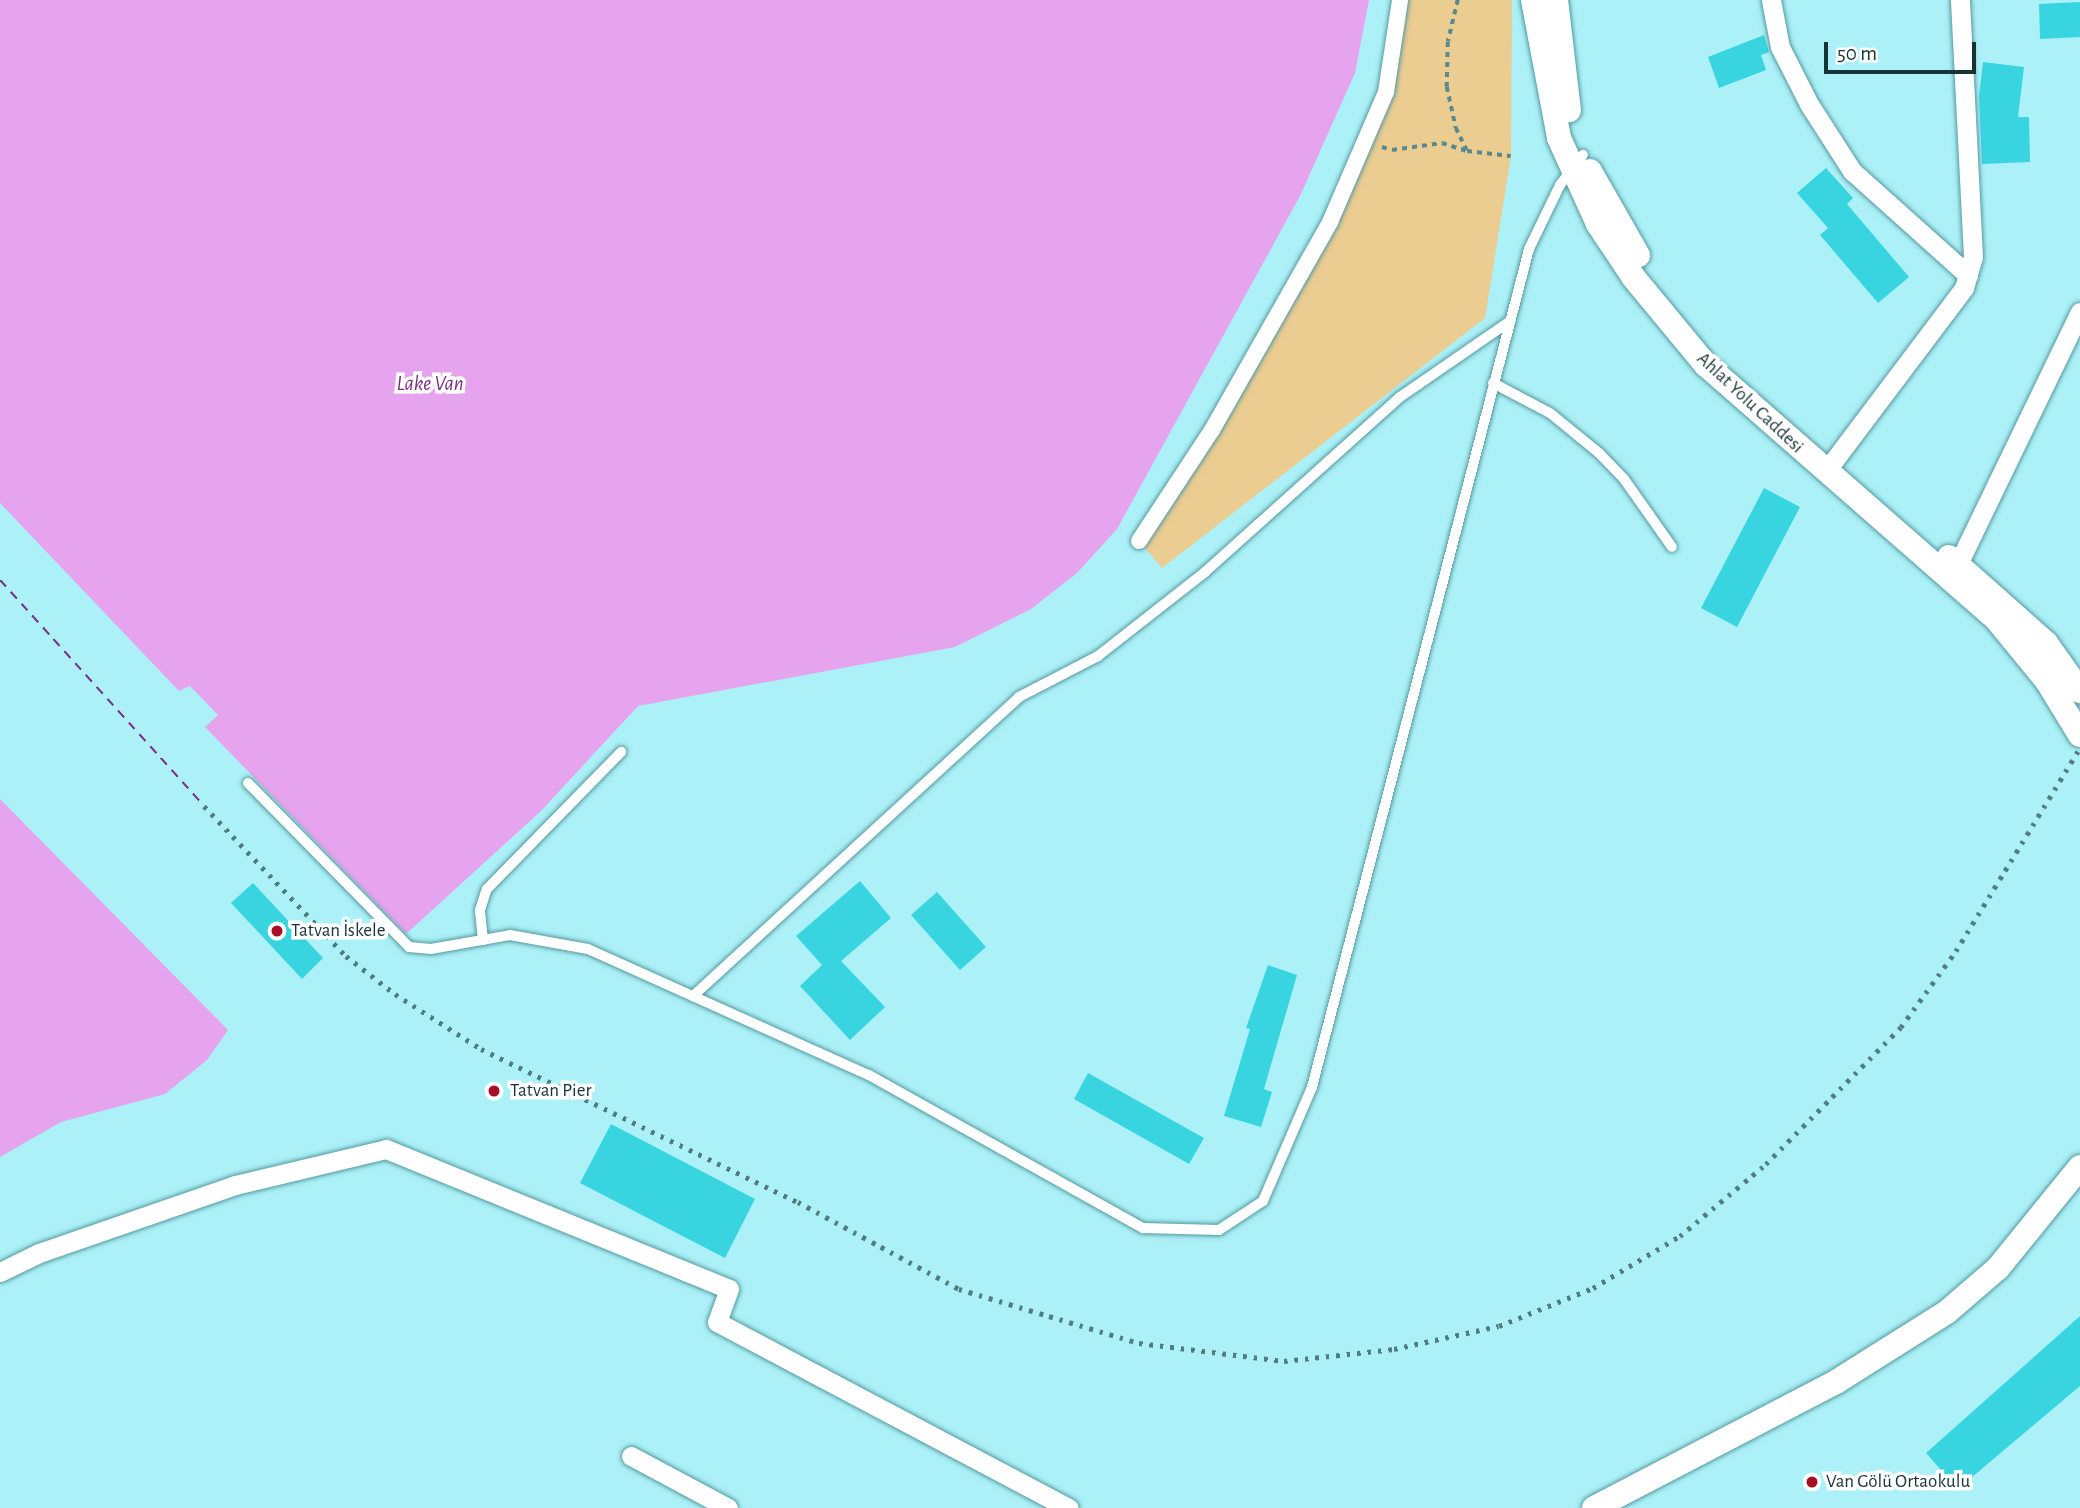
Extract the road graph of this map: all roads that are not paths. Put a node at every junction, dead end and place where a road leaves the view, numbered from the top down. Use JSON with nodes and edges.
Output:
{"nodes":[{"id":1,"x":1400,"y":0,"type":"edge"},
{"id":2,"x":1534,"y":0,"type":"edge"},
{"id":3,"x":1556,"y":0,"type":"edge"},
{"id":4,"x":1771,"y":0,"type":"edge"},
{"id":5,"x":1960,"y":0,"type":"edge"},
{"id":6,"x":1577,"y":163,"type":"junction"},
{"id":7,"x":1968,"y":275,"type":"junction"},
{"id":8,"x":2080,"y":312,"type":"edge"},
{"id":9,"x":1510,"y":321,"type":"junction"},
{"id":10,"x":1493,"y":383,"type":"junction"},
{"id":11,"x":1830,"y":466,"type":"junction"},
{"id":12,"x":1139,"y":541,"type":"dead end"},
{"id":13,"x":1672,"y":547,"type":"dead end"},
{"id":14,"x":1958,"y":564,"type":"junction"},
{"id":15,"x":2055,"y":673,"type":"junction"},
{"id":16,"x":2080,"y":691,"type":"edge"},
{"id":17,"x":2080,"y":735,"type":"edge"},
{"id":18,"x":621,"y":752,"type":"dead end"},
{"id":19,"x":248,"y":783,"type":"dead end"},
{"id":20,"x":483,"y":940,"type":"junction"},
{"id":21,"x":694,"y":996,"type":"junction"},
{"id":22,"x":2080,"y":1167,"type":"edge"},
{"id":23,"x":0,"y":1272,"type":"edge"},
{"id":24,"x":631,"y":1457,"type":"dead end"},
{"id":25,"x":729,"y":1508,"type":"edge"},
{"id":26,"x":1069,"y":1508,"type":"edge"},
{"id":27,"x":1594,"y":1508,"type":"edge"}],
"edges":[{"from":1,"to":12,"type":"street"},
{"from":2,"to":6,"type":"street","name":"Ahlat Yolu Caddesi"},
{"from":3,"to":6,"type":"street","name":"Ahlat Yolu Caddesi"},
{"from":4,"to":7,"type":"street"},
{"from":5,"to":7,"type":"street"},
{"from":6,"to":9,"type":"lane"},
{"from":6,"to":11,"type":"street","name":"Ahlat Yolu Caddesi"},
{"from":7,"to":11,"type":"street"},
{"from":8,"to":14,"type":"street"},
{"from":9,"to":10,"type":"lane"},
{"from":9,"to":21,"type":"lane"},
{"from":10,"to":13,"type":"lane"},
{"from":10,"to":21,"type":"lane"},
{"from":11,"to":14,"type":"street","name":"Ahlat Yolu Caddesi"},
{"from":11,"to":15,"type":"street","name":"Ahlat Yolu Caddesi"},
{"from":14,"to":15,"type":"street","name":"Ahlat Yolu Caddesi"},
{"from":15,"to":16,"type":"street"},
{"from":15,"to":17,"type":"street","name":"Ahlat Yolu Caddesi"},
{"from":18,"to":20,"type":"lane"},
{"from":19,"to":20,"type":"lane"},
{"from":20,"to":21,"type":"lane"},
{"from":22,"to":27,"type":"street"},
{"from":23,"to":26,"type":"street"},
{"from":24,"to":25,"type":"street"}]}
